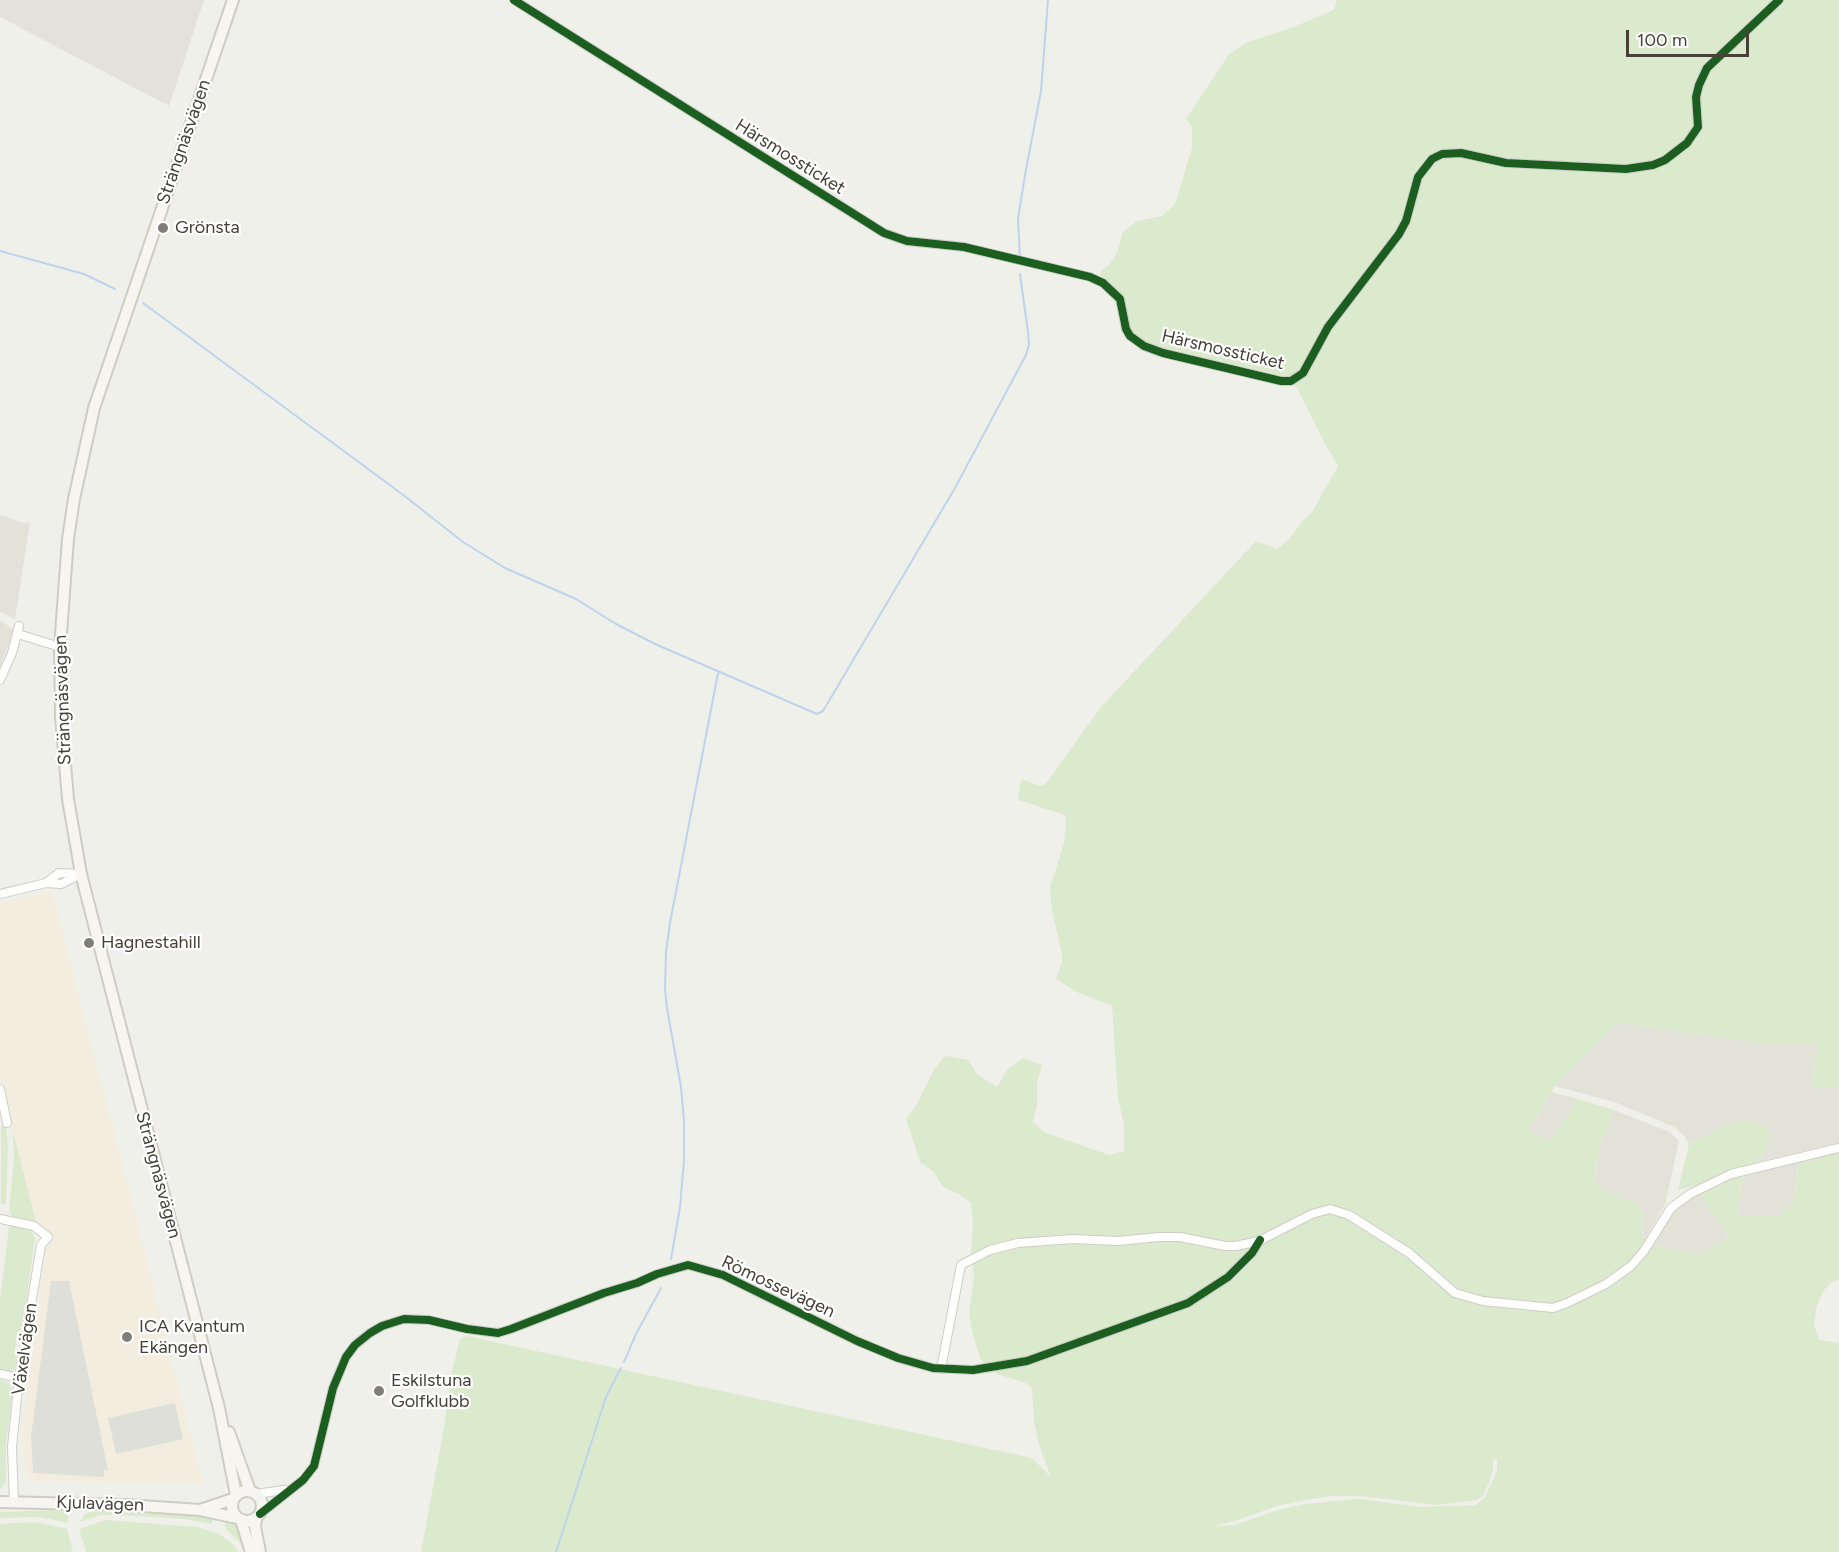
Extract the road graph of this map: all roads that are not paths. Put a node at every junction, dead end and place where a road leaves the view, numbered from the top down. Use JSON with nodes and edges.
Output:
{"nodes":[{"id":1,"x":232,"y":0,"type":"edge"},
{"id":2,"x":514,"y":0,"type":"edge"},
{"id":3,"x":1779,"y":0,"type":"edge"},
{"id":4,"x":60,"y":647,"type":"junction"},
{"id":5,"x":0,"y":680,"type":"edge"},
{"id":6,"x":81,"y":874,"type":"junction"},
{"id":7,"x":0,"y":894,"type":"edge"},
{"id":8,"x":0,"y":1089,"type":"edge"},
{"id":9,"x":7,"y":1123,"type":"dead end"},
{"id":10,"x":1839,"y":1148,"type":"edge"},
{"id":11,"x":0,"y":1218,"type":"edge"},
{"id":12,"x":1260,"y":1240,"type":"junction"},
{"id":13,"x":941,"y":1369,"type":"junction"},
{"id":14,"x":0,"y":1374,"type":"edge"},
{"id":15,"x":19,"y":1378,"type":"junction"},
{"id":16,"x":219,"y":1408,"type":"junction"},
{"id":17,"x":291,"y":1488,"type":"junction"},
{"id":18,"x":253,"y":1493,"type":"junction"},
{"id":19,"x":235,"y":1497,"type":"junction"},
{"id":20,"x":14,"y":1501,"type":"junction"},
{"id":21,"x":0,"y":1502,"type":"edge"},
{"id":22,"x":200,"y":1510,"type":"junction"},
{"id":23,"x":258,"y":1516,"type":"junction"},
{"id":24,"x":239,"y":1519,"type":"junction"},
{"id":25,"x":251,"y":1552,"type":"edge"},
{"id":26,"x":260,"y":1552,"type":"edge"}],
"edges":[{"from":1,"to":4,"type":"main road","name":"Strängnäsvägen"},
{"from":2,"to":3,"type":"street","name":"Härsmossticket"},
{"from":4,"to":5,"type":"street"},
{"from":4,"to":6,"type":"main road","name":"Strängnäsvägen"},
{"from":6,"to":7,"type":"street"},
{"from":6,"to":16,"type":"main road","name":"Strängnäsvägen"},
{"from":8,"to":9,"type":"street"},
{"from":10,"to":12,"type":"street"},
{"from":11,"to":15,"type":"street","name":"Växelvägen"},
{"from":12,"to":13,"type":"street","name":"Römossevägen"},
{"from":12,"to":13,"type":"street"},
{"from":13,"to":17,"type":"street","name":"Römossevägen"},
{"from":14,"to":15,"type":"street"},
{"from":15,"to":20,"type":"street","name":"Växelvägen"},
{"from":16,"to":18,"type":"main road","name":"Strängnäsvägen"},
{"from":16,"to":19,"type":"main road","name":"Strängnäsvägen"},
{"from":17,"to":18,"type":"street"},
{"from":17,"to":23,"type":"street","name":"Römossevägen"},
{"from":18,"to":19,"type":"main road"},
{"from":18,"to":23,"type":"main road"},
{"from":19,"to":22,"type":"main road","name":"Kjulavägen"},
{"from":19,"to":24,"type":"main road"},
{"from":20,"to":21,"type":"main road","name":"Kjulavägen"},
{"from":20,"to":22,"type":"main road","name":"Kjulavägen"},
{"from":22,"to":24,"type":"main road","name":"Kjulavägen"},
{"from":23,"to":24,"type":"main road"},
{"from":23,"to":26,"type":"main road"},
{"from":24,"to":25,"type":"main road"}]}
